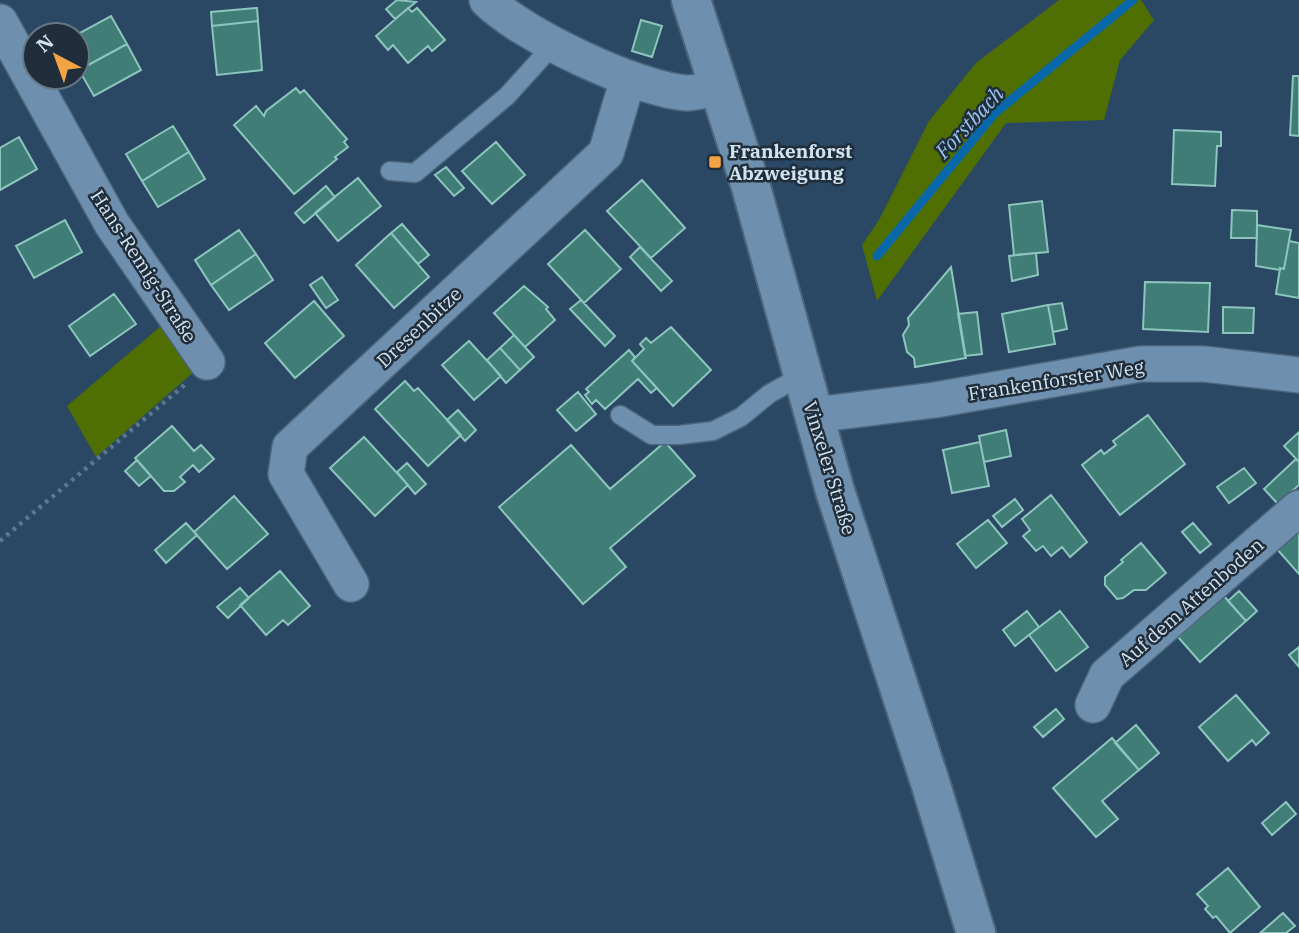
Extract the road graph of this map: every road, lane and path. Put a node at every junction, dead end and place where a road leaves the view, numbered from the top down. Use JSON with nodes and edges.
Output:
{"nodes":[{"id":1,"x":487,"y":0,"type":"edge"},
{"id":2,"x":691,"y":0,"type":"edge"},
{"id":3,"x":0,"y":22,"type":"edge"},
{"id":4,"x":554,"y":44,"type":"junction"},
{"id":5,"x":628,"y":79,"type":"junction"},
{"id":6,"x":720,"y":88,"type":"junction"},
{"id":7,"x":390,"y":171,"type":"dead end"},
{"id":8,"x":207,"y":362,"type":"joint"},
{"id":9,"x":803,"y":375,"type":"junction"},
{"id":10,"x":1299,"y":375,"type":"edge"},
{"id":11,"x":620,"y":415,"type":"dead end"},
{"id":12,"x":814,"y":415,"type":"junction"},
{"id":13,"x":1299,"y":508,"type":"edge"},
{"id":14,"x":0,"y":541,"type":"edge"},
{"id":15,"x":351,"y":584,"type":"dead end"},
{"id":16,"x":1093,"y":705,"type":"dead end"},
{"id":17,"x":975,"y":933,"type":"edge"}],
"edges":[{"from":1,"to":4,"type":"street"},
{"from":2,"to":6,"type":"main road","name":"Vinxeler Straße"},
{"from":3,"to":8,"type":"street","name":"Hans-Remig-Straße"},
{"from":4,"to":5,"type":"street"},
{"from":4,"to":7,"type":"lane"},
{"from":5,"to":6,"type":"street"},
{"from":5,"to":15,"type":"street","name":"Dresenbitze"},
{"from":6,"to":9,"type":"main road","name":"Vinxeler Straße"},
{"from":8,"to":14,"type":"path"},
{"from":9,"to":11,"type":"lane"},
{"from":9,"to":12,"type":"main road","name":"Vinxeler Straße"},
{"from":10,"to":12,"type":"street","name":"Frankenforster Weg"},
{"from":12,"to":17,"type":"main road","name":"Vinxeler Straße"},
{"from":13,"to":16,"type":"street","name":"Auf dem Attenboden"}]}
